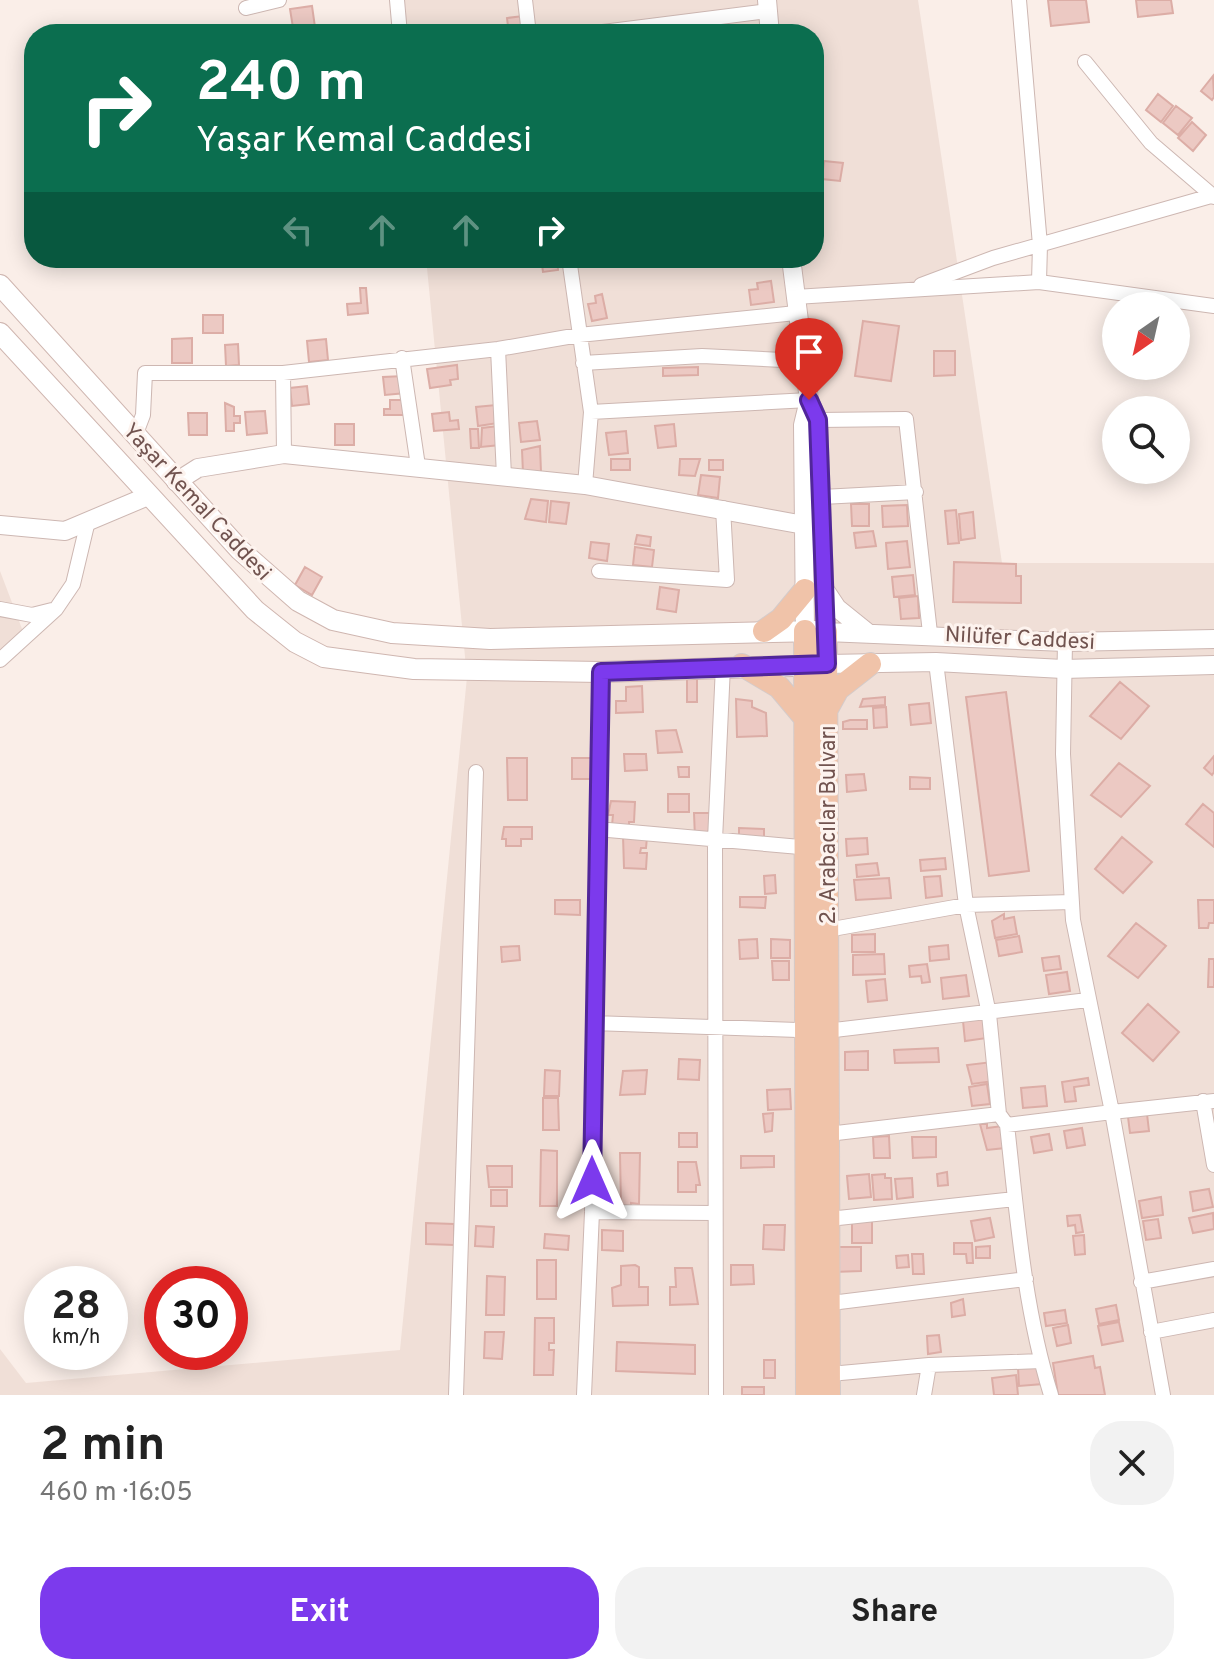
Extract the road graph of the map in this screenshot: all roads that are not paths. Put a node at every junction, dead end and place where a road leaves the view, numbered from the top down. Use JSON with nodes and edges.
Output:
{"nodes":[{"id":1,"x":279,"y":0,"type":"edge"},
{"id":2,"x":397,"y":0,"type":"edge"},
{"id":3,"x":525,"y":0,"type":"edge"},
{"id":4,"x":1019,"y":0,"type":"edge"},
{"id":5,"x":768,"y":5,"type":"edge"},
{"id":6,"x":246,"y":8,"type":"dead end"},
{"id":7,"x":399,"y":24,"type":"edge"},
{"id":8,"x":528,"y":24,"type":"edge"},
{"id":9,"x":649,"y":24,"type":"edge"},
{"id":10,"x":1085,"y":62,"type":"dead end"},
{"id":11,"x":1213,"y":197,"type":"edge"},
{"id":12,"x":1040,"y":245,"type":"junction"},
{"id":13,"x":570,"y":268,"type":"edge"},
{"id":14,"x":792,"y":268,"type":"edge"},
{"id":15,"x":1039,"y":282,"type":"junction"},
{"id":16,"x":0,"y":285,"type":"edge"},
{"id":17,"x":905,"y":291,"type":"junction"},
{"id":18,"x":796,"y":305,"type":"junction"},
{"id":19,"x":1214,"y":306,"type":"edge"},
{"id":20,"x":0,"y":333,"type":"edge"},
{"id":21,"x":579,"y":335,"type":"junction"},
{"id":22,"x":498,"y":349,"type":"junction"},
{"id":23,"x":402,"y":358,"type":"junction"},
{"id":24,"x":803,"y":361,"type":"junction"},
{"id":25,"x":583,"y":363,"type":"junction"},
{"id":26,"x":283,"y":373,"type":"junction"},
{"id":27,"x":809,"y":400,"type":"junction"},
{"id":28,"x":591,"y":412,"type":"junction"},
{"id":29,"x":818,"y":420,"type":"junction"},
{"id":30,"x":135,"y":436,"type":"junction"},
{"id":31,"x":284,"y":454,"type":"junction"},
{"id":32,"x":418,"y":466,"type":"junction"},
{"id":33,"x":504,"y":476,"type":"junction"},
{"id":34,"x":176,"y":482,"type":"junction"},
{"id":35,"x":585,"y":485,"type":"junction"},
{"id":36,"x":916,"y":492,"type":"junction"},
{"id":37,"x":148,"y":496,"type":"junction"},
{"id":38,"x":822,"y":497,"type":"junction"},
{"id":39,"x":723,"y":508,"type":"junction"},
{"id":40,"x":88,"y":521,"type":"junction"},
{"id":41,"x":0,"y":525,"type":"edge"},
{"id":42,"x":804,"y":525,"type":"junction"},
{"id":43,"x":599,"y":571,"type":"dead end"},
{"id":44,"x":815,"y":590,"type":"junction"},
{"id":45,"x":0,"y":609,"type":"edge"},
{"id":46,"x":56,"y":609,"type":"junction"},
{"id":47,"x":764,"y":631,"type":"junction"},
{"id":48,"x":816,"y":631,"type":"junction"},
{"id":49,"x":868,"y":633,"type":"junction"},
{"id":50,"x":930,"y":633,"type":"junction"},
{"id":51,"x":1214,"y":639,"type":"edge"},
{"id":52,"x":1065,"y":642,"type":"junction"},
{"id":53,"x":0,"y":660,"type":"edge"},
{"id":54,"x":936,"y":662,"type":"junction"},
{"id":55,"x":870,"y":664,"type":"junction"},
{"id":56,"x":732,"y":665,"type":"junction"},
{"id":57,"x":816,"y":665,"type":"junction"},
{"id":58,"x":1214,"y":665,"type":"edge"},
{"id":59,"x":1063,"y":669,"type":"junction"},
{"id":60,"x":601,"y":672,"type":"junction"},
{"id":61,"x":827,"y":710,"type":"junction"},
{"id":62,"x":805,"y":718,"type":"junction"},
{"id":63,"x":476,"y":772,"type":"dead end"},
{"id":64,"x":597,"y":829,"type":"junction"},
{"id":65,"x":715,"y":840,"type":"junction"},
{"id":66,"x":800,"y":847,"type":"dead end"},
{"id":67,"x":1072,"y":902,"type":"junction"},
{"id":68,"x":966,"y":905,"type":"junction"},
{"id":69,"x":827,"y":930,"type":"junction"},
{"id":70,"x":1088,"y":1000,"type":"junction"},
{"id":71,"x":989,"y":1014,"type":"junction"},
{"id":72,"x":593,"y":1023,"type":"junction"},
{"id":73,"x":716,"y":1025,"type":"junction"},
{"id":74,"x":817,"y":1030,"type":"junction"},
{"id":75,"x":1209,"y":1101,"type":"edge"},
{"id":76,"x":1112,"y":1112,"type":"junction"},
{"id":77,"x":1003,"y":1120,"type":"junction"},
{"id":78,"x":828,"y":1134,"type":"junction"},
{"id":79,"x":1214,"y":1165,"type":"edge"},
{"id":80,"x":1015,"y":1199,"type":"junction"},
{"id":81,"x":592,"y":1212,"type":"junction"},
{"id":82,"x":713,"y":1213,"type":"junction"},
{"id":83,"x":829,"y":1219,"type":"junction"},
{"id":84,"x":1214,"y":1269,"type":"edge"},
{"id":85,"x":1026,"y":1279,"type":"junction"},
{"id":86,"x":1141,"y":1282,"type":"junction"},
{"id":87,"x":831,"y":1303,"type":"junction"},
{"id":88,"x":1214,"y":1320,"type":"edge"},
{"id":89,"x":1151,"y":1332,"type":"junction"},
{"id":90,"x":1041,"y":1361,"type":"junction"},
{"id":91,"x":929,"y":1365,"type":"junction"},
{"id":92,"x":830,"y":1385,"type":"edge"},
{"id":93,"x":456,"y":1395,"type":"edge"},
{"id":94,"x":584,"y":1395,"type":"edge"},
{"id":95,"x":716,"y":1395,"type":"edge"},
{"id":96,"x":807,"y":1395,"type":"edge"},
{"id":97,"x":924,"y":1395,"type":"edge"},
{"id":98,"x":1051,"y":1395,"type":"edge"},
{"id":99,"x":1163,"y":1395,"type":"edge"}],
"edges":[{"from":1,"to":6,"type":"street"},
{"from":2,"to":7,"type":"street"},
{"from":3,"to":8,"type":"street"},
{"from":4,"to":12,"type":"street"},
{"from":5,"to":9,"type":"street"},
{"from":10,"to":11,"type":"street"},
{"from":11,"to":12,"type":"street"},
{"from":12,"to":15,"type":"street"},
{"from":12,"to":17,"type":"street"},
{"from":13,"to":21,"type":"street"},
{"from":14,"to":18,"type":"street"},
{"from":15,"to":17,"type":"street"},
{"from":15,"to":19,"type":"street"},
{"from":16,"to":30,"type":"main road","name":"Yaşar Kemal Caddesi"},
{"from":17,"to":18,"type":"street"},
{"from":18,"to":21,"type":"street"},
{"from":18,"to":24,"type":"street"},
{"from":20,"to":37,"type":"main road","name":"Yaşar Kemal Caddesi"},
{"from":21,"to":22,"type":"street"},
{"from":21,"to":25,"type":"street"},
{"from":22,"to":23,"type":"street"},
{"from":22,"to":33,"type":"street"},
{"from":23,"to":26,"type":"street"},
{"from":23,"to":32,"type":"street"},
{"from":24,"to":25,"type":"street"},
{"from":24,"to":27,"type":"street"},
{"from":25,"to":28,"type":"street"},
{"from":26,"to":30,"type":"street"},
{"from":26,"to":31,"type":"street"},
{"from":27,"to":28,"type":"street"},
{"from":27,"to":29,"type":"street"},
{"from":27,"to":42,"type":"street"},
{"from":28,"to":35,"type":"street"},
{"from":29,"to":36,"type":"street"},
{"from":29,"to":38,"type":"street"},
{"from":30,"to":34,"type":"main road","name":"Yaşar Kemal Caddesi"},
{"from":31,"to":32,"type":"street"},
{"from":31,"to":34,"type":"street"},
{"from":32,"to":33,"type":"street"},
{"from":33,"to":35,"type":"street"},
{"from":34,"to":47,"type":"main road","name":"Yaşar Kemal Caddesi"},
{"from":35,"to":39,"type":"street"},
{"from":36,"to":38,"type":"street"},
{"from":36,"to":50,"type":"street"},
{"from":37,"to":40,"type":"street"},
{"from":37,"to":60,"type":"main road","name":"Yaşar Kemal Caddesi"},
{"from":38,"to":44,"type":"street"},
{"from":39,"to":42,"type":"street"},
{"from":39,"to":43,"type":"street"},
{"from":40,"to":41,"type":"street"},
{"from":40,"to":46,"type":"street"},
{"from":42,"to":44,"type":"street"},
{"from":44,"to":47,"type":"main road"},
{"from":44,"to":48,"type":"street"},
{"from":44,"to":49,"type":"street"},
{"from":45,"to":46,"type":"street"},
{"from":46,"to":53,"type":"street"},
{"from":47,"to":48,"type":"main road","name":"Yaşar Kemal Caddesi"},
{"from":48,"to":49,"type":"street","name":"Nilüfer Caddesi"},
{"from":48,"to":57,"type":"main road"},
{"from":49,"to":50,"type":"street","name":"Nilüfer Caddesi"},
{"from":50,"to":52,"type":"street","name":"Nilüfer Caddesi"},
{"from":51,"to":52,"type":"street","name":"Nilüfer Caddesi"},
{"from":52,"to":59,"type":"street"},
{"from":54,"to":55,"type":"street"},
{"from":54,"to":59,"type":"street"},
{"from":54,"to":68,"type":"street"},
{"from":55,"to":57,"type":"street"},
{"from":55,"to":61,"type":"main road"},
{"from":56,"to":57,"type":"main road","name":"Yaşar Kemal Caddesi"},
{"from":56,"to":60,"type":"main road","name":"Yaşar Kemal Caddesi"},
{"from":56,"to":62,"type":"main road"},
{"from":56,"to":65,"type":"street"},
{"from":57,"to":61,"type":"main road","name":"2. Arabacılar Bulvarı"},
{"from":57,"to":62,"type":"main road"},
{"from":58,"to":59,"type":"street"},
{"from":59,"to":67,"type":"street"},
{"from":60,"to":64,"type":"street"},
{"from":61,"to":69,"type":"main road","name":"2. Arabacılar Bulvarı"},
{"from":62,"to":74,"type":"main road"},
{"from":63,"to":93,"type":"street"},
{"from":64,"to":65,"type":"street"},
{"from":64,"to":72,"type":"street"},
{"from":65,"to":66,"type":"street"},
{"from":65,"to":73,"type":"street"},
{"from":67,"to":68,"type":"street"},
{"from":67,"to":70,"type":"street"},
{"from":68,"to":69,"type":"street"},
{"from":68,"to":71,"type":"street"},
{"from":69,"to":74,"type":"main road","name":"2. Arabacılar Bulvarı"},
{"from":70,"to":71,"type":"street"},
{"from":70,"to":76,"type":"street"},
{"from":71,"to":74,"type":"street"},
{"from":71,"to":77,"type":"street"},
{"from":72,"to":73,"type":"street"},
{"from":72,"to":81,"type":"street"},
{"from":73,"to":74,"type":"street"},
{"from":73,"to":82,"type":"street"},
{"from":74,"to":78,"type":"main road","name":"2. Arabacılar Bulvarı"},
{"from":74,"to":96,"type":"main road"},
{"from":75,"to":76,"type":"street"},
{"from":75,"to":79,"type":"street"},
{"from":76,"to":77,"type":"street"},
{"from":76,"to":86,"type":"street"},
{"from":77,"to":78,"type":"street"},
{"from":77,"to":80,"type":"street"},
{"from":78,"to":83,"type":"main road","name":"2. Arabacılar Bulvarı"},
{"from":80,"to":83,"type":"street"},
{"from":80,"to":85,"type":"street"},
{"from":81,"to":82,"type":"street"},
{"from":81,"to":94,"type":"street"},
{"from":82,"to":95,"type":"street"},
{"from":83,"to":87,"type":"main road","name":"2. Arabacılar Bulvarı"},
{"from":84,"to":86,"type":"street"},
{"from":85,"to":87,"type":"street"},
{"from":85,"to":90,"type":"street"},
{"from":86,"to":89,"type":"street"},
{"from":87,"to":92,"type":"main road","name":"2. Arabacılar Bulvarı"},
{"from":88,"to":89,"type":"street"},
{"from":89,"to":99,"type":"street"},
{"from":90,"to":91,"type":"street"},
{"from":90,"to":98,"type":"street"},
{"from":91,"to":92,"type":"street"},
{"from":91,"to":97,"type":"street"}]}
